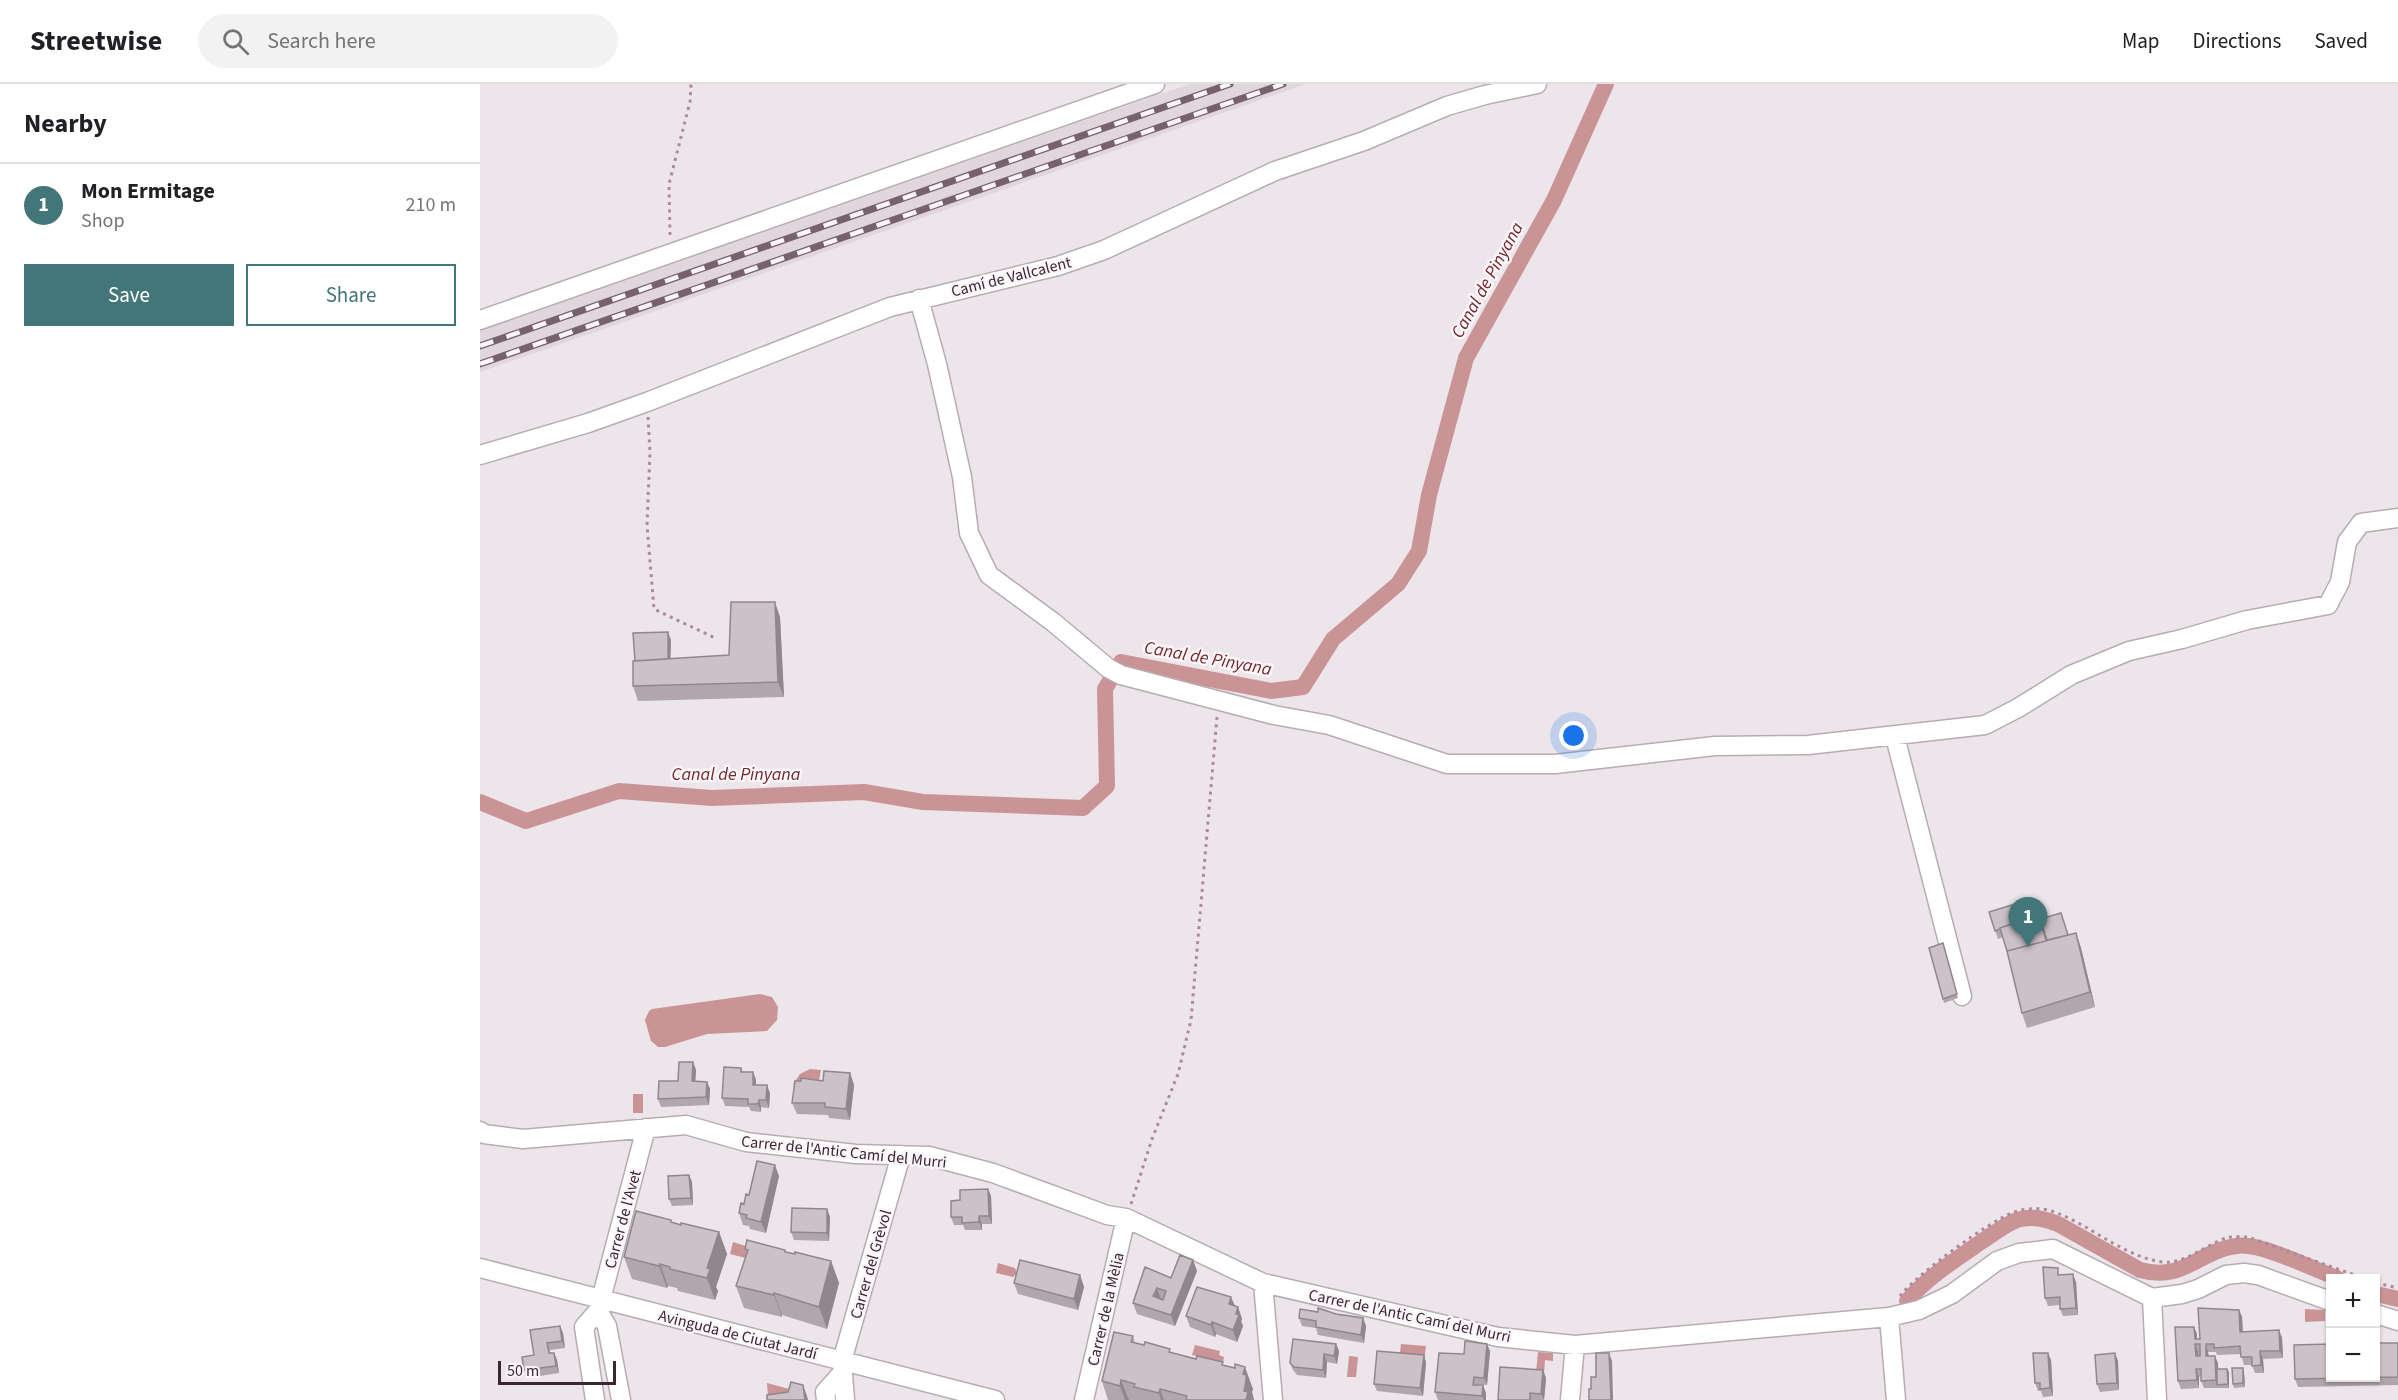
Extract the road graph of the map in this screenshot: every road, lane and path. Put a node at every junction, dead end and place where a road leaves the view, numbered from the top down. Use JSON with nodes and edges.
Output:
{"nodes":[{"id":1,"x":691,"y":84,"type":"edge"},
{"id":2,"x":1155,"y":84,"type":"edge"},
{"id":3,"x":1537,"y":84,"type":"edge"},
{"id":4,"x":670,"y":254,"type":"junction"},
{"id":5,"x":919,"y":299,"type":"junction"},
{"id":6,"x":480,"y":320,"type":"edge"},
{"id":7,"x":647,"y":402,"type":"junction"},
{"id":8,"x":480,"y":454,"type":"edge"},
{"id":9,"x":2398,"y":518,"type":"edge"},
{"id":10,"x":715,"y":639,"type":"dead end"},
{"id":11,"x":1218,"y":700,"type":"junction"},
{"id":12,"x":1895,"y":737,"type":"junction"},
{"id":13,"x":1962,"y":996,"type":"dead end"},
{"id":14,"x":646,"y":1128,"type":"junction"},
{"id":15,"x":480,"y":1131,"type":"edge"},
{"id":16,"x":901,"y":1155,"type":"junction"},
{"id":17,"x":1126,"y":1218,"type":"junction"},
{"id":18,"x":480,"y":1268,"type":"edge"},
{"id":19,"x":2352,"y":1274,"type":"edge"},
{"id":20,"x":480,"y":1281,"type":"edge"},
{"id":21,"x":1263,"y":1282,"type":"junction"},
{"id":22,"x":2380,"y":1284,"type":"edge"},
{"id":23,"x":2398,"y":1288,"type":"edge"},
{"id":24,"x":2152,"y":1298,"type":"junction"},
{"id":25,"x":2326,"y":1298,"type":"edge"},
{"id":26,"x":599,"y":1305,"type":"junction"},
{"id":27,"x":2380,"y":1315,"type":"edge"},
{"id":28,"x":1889,"y":1317,"type":"junction"},
{"id":29,"x":2398,"y":1321,"type":"edge"},
{"id":30,"x":1575,"y":1345,"type":"junction"},
{"id":31,"x":842,"y":1367,"type":"junction"},
{"id":32,"x":594,"y":1400,"type":"edge"},
{"id":33,"x":621,"y":1400,"type":"edge"},
{"id":34,"x":826,"y":1400,"type":"edge"},
{"id":35,"x":844,"y":1400,"type":"edge"},
{"id":36,"x":946,"y":1400,"type":"edge"},
{"id":37,"x":995,"y":1400,"type":"edge"},
{"id":38,"x":1084,"y":1400,"type":"edge"},
{"id":39,"x":1273,"y":1400,"type":"edge"},
{"id":40,"x":1570,"y":1400,"type":"edge"},
{"id":41,"x":1896,"y":1400,"type":"edge"},
{"id":42,"x":2157,"y":1400,"type":"edge"}],
"edges":[{"from":1,"to":4,"type":"path"},
{"from":2,"to":4,"type":"street"},
{"from":3,"to":5,"type":"street","name":"Camí de Vallcalent"},
{"from":4,"to":6,"type":"street"},
{"from":5,"to":7,"type":"street","name":"Camí de Vallcalent"},
{"from":5,"to":11,"type":"street"},
{"from":7,"to":8,"type":"street","name":"Camí de Vallcalent"},
{"from":7,"to":10,"type":"path"},
{"from":9,"to":12,"type":"street"},
{"from":11,"to":12,"type":"street"},
{"from":11,"to":17,"type":"path"},
{"from":12,"to":13,"type":"street"},
{"from":14,"to":15,"type":"street","name":"Carrer de l'Antic Camí del Murri"},
{"from":14,"to":16,"type":"street","name":"Carrer de l'Antic Camí del Murri"},
{"from":14,"to":26,"type":"street","name":"Carrer de l'Avet"},
{"from":16,"to":17,"type":"street","name":"Carrer de l'Antic Camí del Murri"},
{"from":16,"to":31,"type":"street","name":"Carrer del Grèvol"},
{"from":17,"to":21,"type":"street","name":"Carrer de l'Antic Camí del Murri"},
{"from":17,"to":38,"type":"street","name":"Carrer de la Mèlia"},
{"from":18,"to":26,"type":"street","name":"Avinguda de Ciutat Jardí"},
{"from":19,"to":28,"type":"path"},
{"from":20,"to":26,"type":"street","name":"Avinguda de Ciutat Jardí"},
{"from":21,"to":30,"type":"street","name":"Carrer de l'Antic Camí del Murri"},
{"from":21,"to":39,"type":"street"},
{"from":22,"to":23,"type":"path"},
{"from":24,"to":25,"type":"street"},
{"from":24,"to":28,"type":"street","name":"Carrer de l'Antic Camí del Murri"},
{"from":24,"to":42,"type":"street"},
{"from":26,"to":31,"type":"street","name":"Avinguda de Ciutat Jardí"},
{"from":26,"to":32,"type":"street","name":"Carrer de l'Avet"},
{"from":26,"to":33,"type":"street"},
{"from":27,"to":29,"type":"street"},
{"from":28,"to":30,"type":"street","name":"Carrer de l'Antic Camí del Murri"},
{"from":28,"to":41,"type":"street"},
{"from":30,"to":40,"type":"street"},
{"from":31,"to":34,"type":"street","name":"Carrer del Grèvol"},
{"from":31,"to":35,"type":"street","name":"Carrer del Grèvol"},
{"from":31,"to":36,"type":"street","name":"Avinguda de Ciutat Jardí"},
{"from":31,"to":37,"type":"street","name":"Avinguda de Ciutat Jardí"}]}
